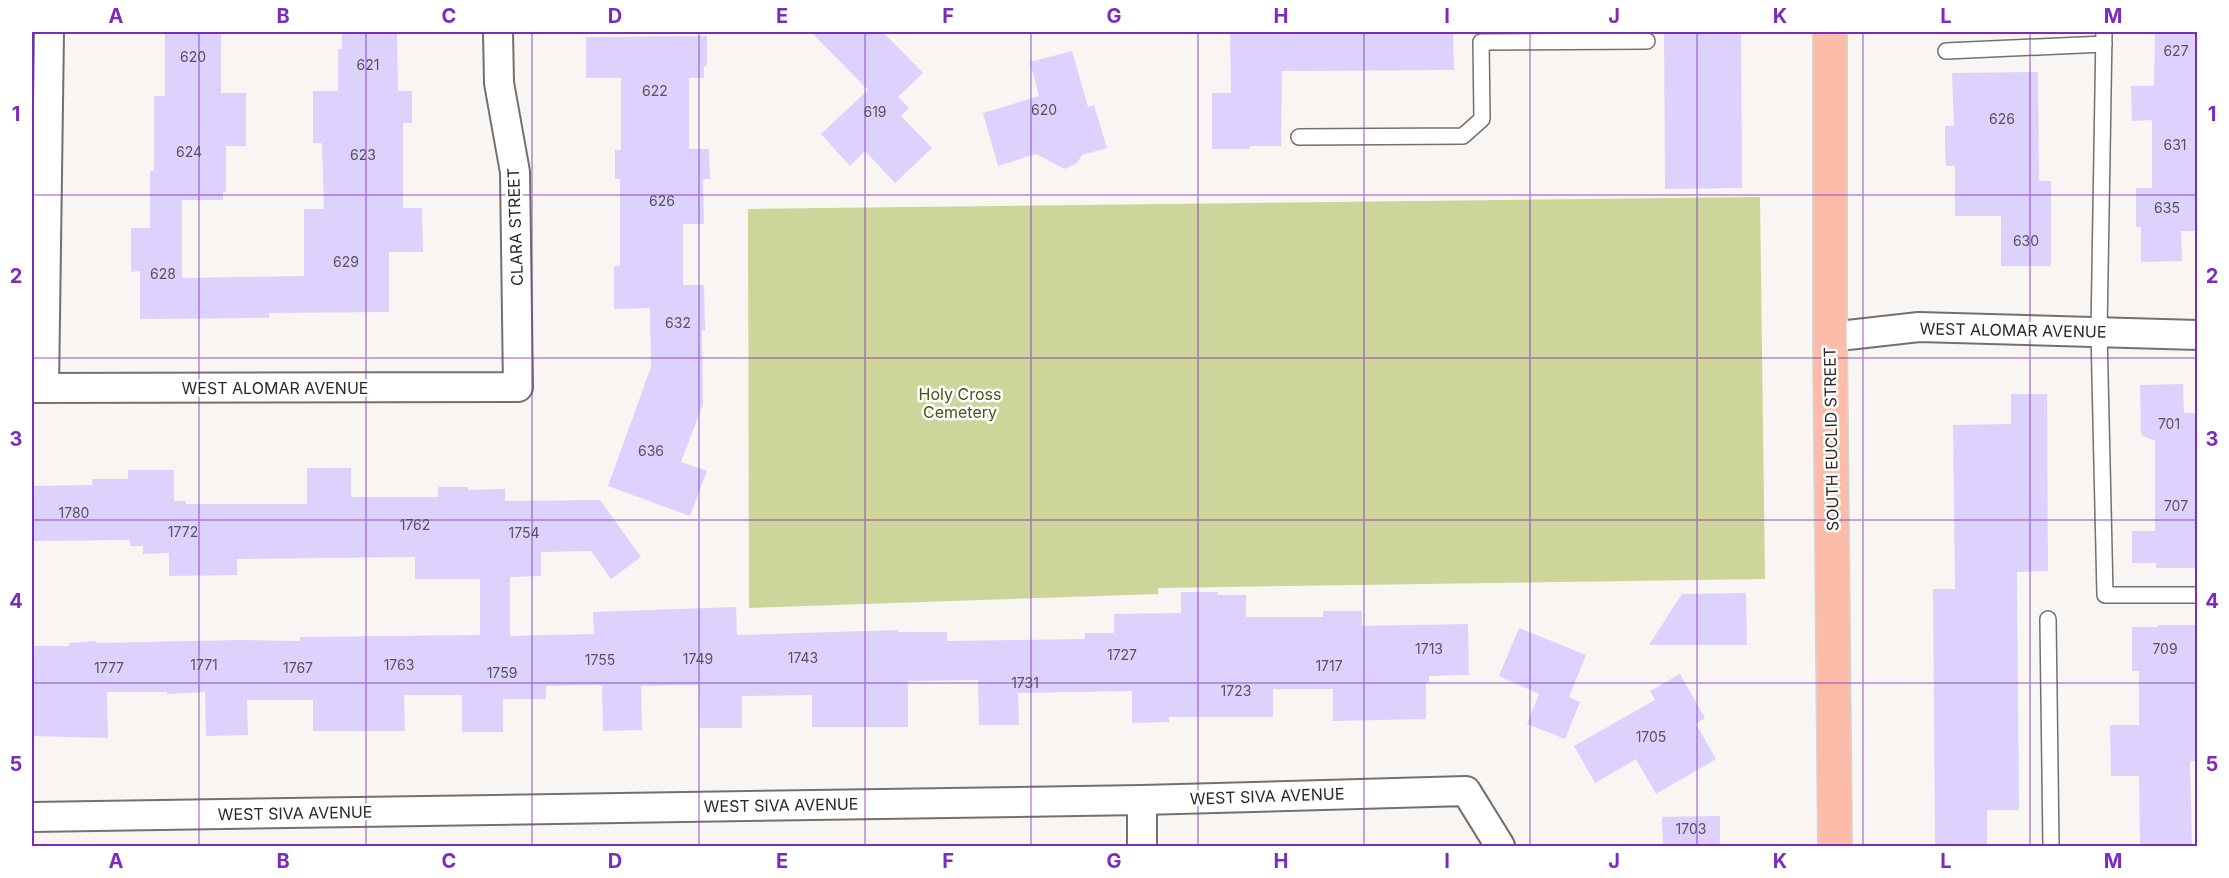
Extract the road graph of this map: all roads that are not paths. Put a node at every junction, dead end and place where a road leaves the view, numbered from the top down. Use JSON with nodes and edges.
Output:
{"nodes":[{"id":1,"x":49,"y":32,"type":"edge"},
{"id":2,"x":498,"y":32,"type":"edge"},
{"id":3,"x":1830,"y":32,"type":"edge"},
{"id":4,"x":1480,"y":37,"type":"edge"},
{"id":5,"x":2104,"y":38,"type":"edge"},
{"id":6,"x":1647,"y":41,"type":"dead end"},
{"id":7,"x":1946,"y":51,"type":"dead end"},
{"id":8,"x":1299,"y":137,"type":"dead end"},
{"id":9,"x":2099,"y":332,"type":"junction"},
{"id":10,"x":2198,"y":335,"type":"edge"},
{"id":11,"x":1830,"y":337,"type":"junction"},
{"id":12,"x":518,"y":387,"type":"joint"},
{"id":13,"x":38,"y":388,"type":"edge"},
{"id":14,"x":2198,"y":595,"type":"edge"},
{"id":15,"x":2048,"y":619,"type":"dead end"},
{"id":16,"x":1142,"y":800,"type":"junction"},
{"id":17,"x":32,"y":817,"type":"edge"},
{"id":18,"x":1142,"y":846,"type":"edge"},
{"id":19,"x":1500,"y":846,"type":"edge"},
{"id":20,"x":1835,"y":846,"type":"edge"},
{"id":21,"x":2051,"y":846,"type":"edge"}],
"edges":[{"from":1,"to":13,"type":"street"},
{"from":2,"to":12,"type":"street","name":"CLARA STREET"},
{"from":3,"to":11,"type":"main road","name":"SOUTH EUCLID STREET"},
{"from":4,"to":6,"type":"lane"},
{"from":4,"to":8,"type":"lane"},
{"from":5,"to":7,"type":"lane"},
{"from":5,"to":9,"type":"lane"},
{"from":9,"to":10,"type":"street","name":"WEST ALOMAR AVENUE"},
{"from":9,"to":11,"type":"street","name":"WEST ALOMAR AVENUE"},
{"from":9,"to":14,"type":"lane"},
{"from":11,"to":20,"type":"main road","name":"SOUTH EUCLID STREET"},
{"from":12,"to":13,"type":"street","name":"WEST ALOMAR AVENUE"},
{"from":15,"to":21,"type":"lane"},
{"from":16,"to":17,"type":"street","name":"WEST SIVA AVENUE"},
{"from":16,"to":18,"type":"street"},
{"from":16,"to":19,"type":"street","name":"WEST SIVA AVENUE"}]}
